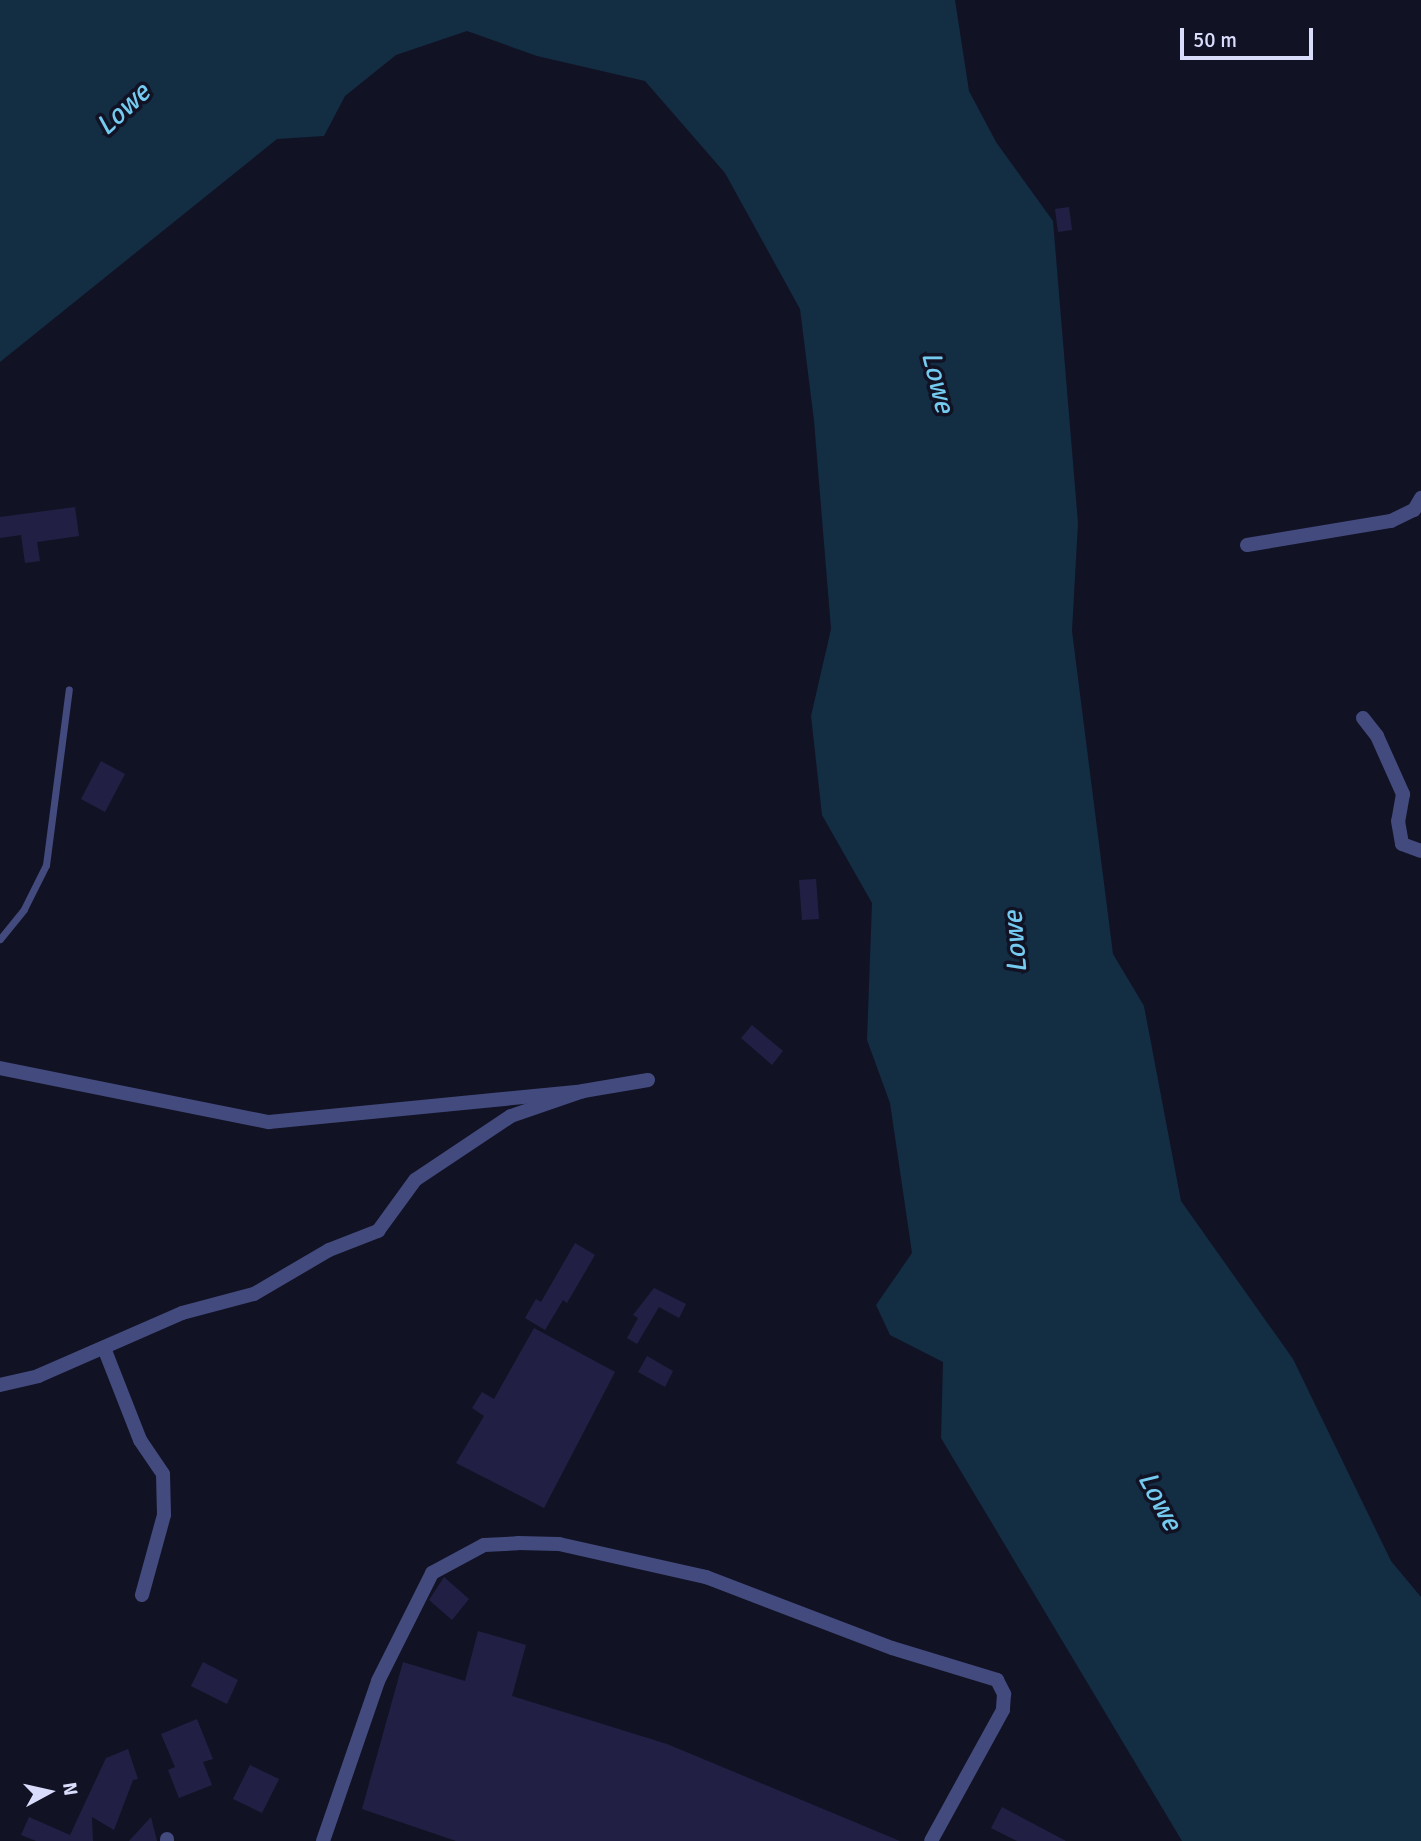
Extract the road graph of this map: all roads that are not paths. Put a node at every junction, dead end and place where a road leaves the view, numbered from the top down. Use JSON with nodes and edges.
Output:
{"nodes":[{"id":1,"x":1421,"y":498,"type":"edge"},
{"id":2,"x":1247,"y":545,"type":"dead end"},
{"id":3,"x":69,"y":689,"type":"dead end"},
{"id":4,"x":1363,"y":718,"type":"dead end"},
{"id":5,"x":1421,"y":850,"type":"edge"},
{"id":6,"x":0,"y":939,"type":"edge"},
{"id":7,"x":0,"y":1068,"type":"edge"},
{"id":8,"x":649,"y":1080,"type":"dead end"},
{"id":9,"x":583,"y":1091,"type":"junction"},
{"id":10,"x":104,"y":1348,"type":"junction"},
{"id":11,"x":0,"y":1385,"type":"edge"},
{"id":12,"x":142,"y":1595,"type":"dead end"},
{"id":13,"x":323,"y":1841,"type":"edge"},
{"id":14,"x":931,"y":1841,"type":"edge"}],
"edges":[{"from":1,"to":2,"type":"street"},
{"from":3,"to":6,"type":"lane"},
{"from":4,"to":5,"type":"street"},
{"from":7,"to":9,"type":"street"},
{"from":8,"to":9,"type":"street"},
{"from":9,"to":10,"type":"street"},
{"from":10,"to":11,"type":"street"},
{"from":10,"to":12,"type":"street"},
{"from":13,"to":14,"type":"street"}]}
